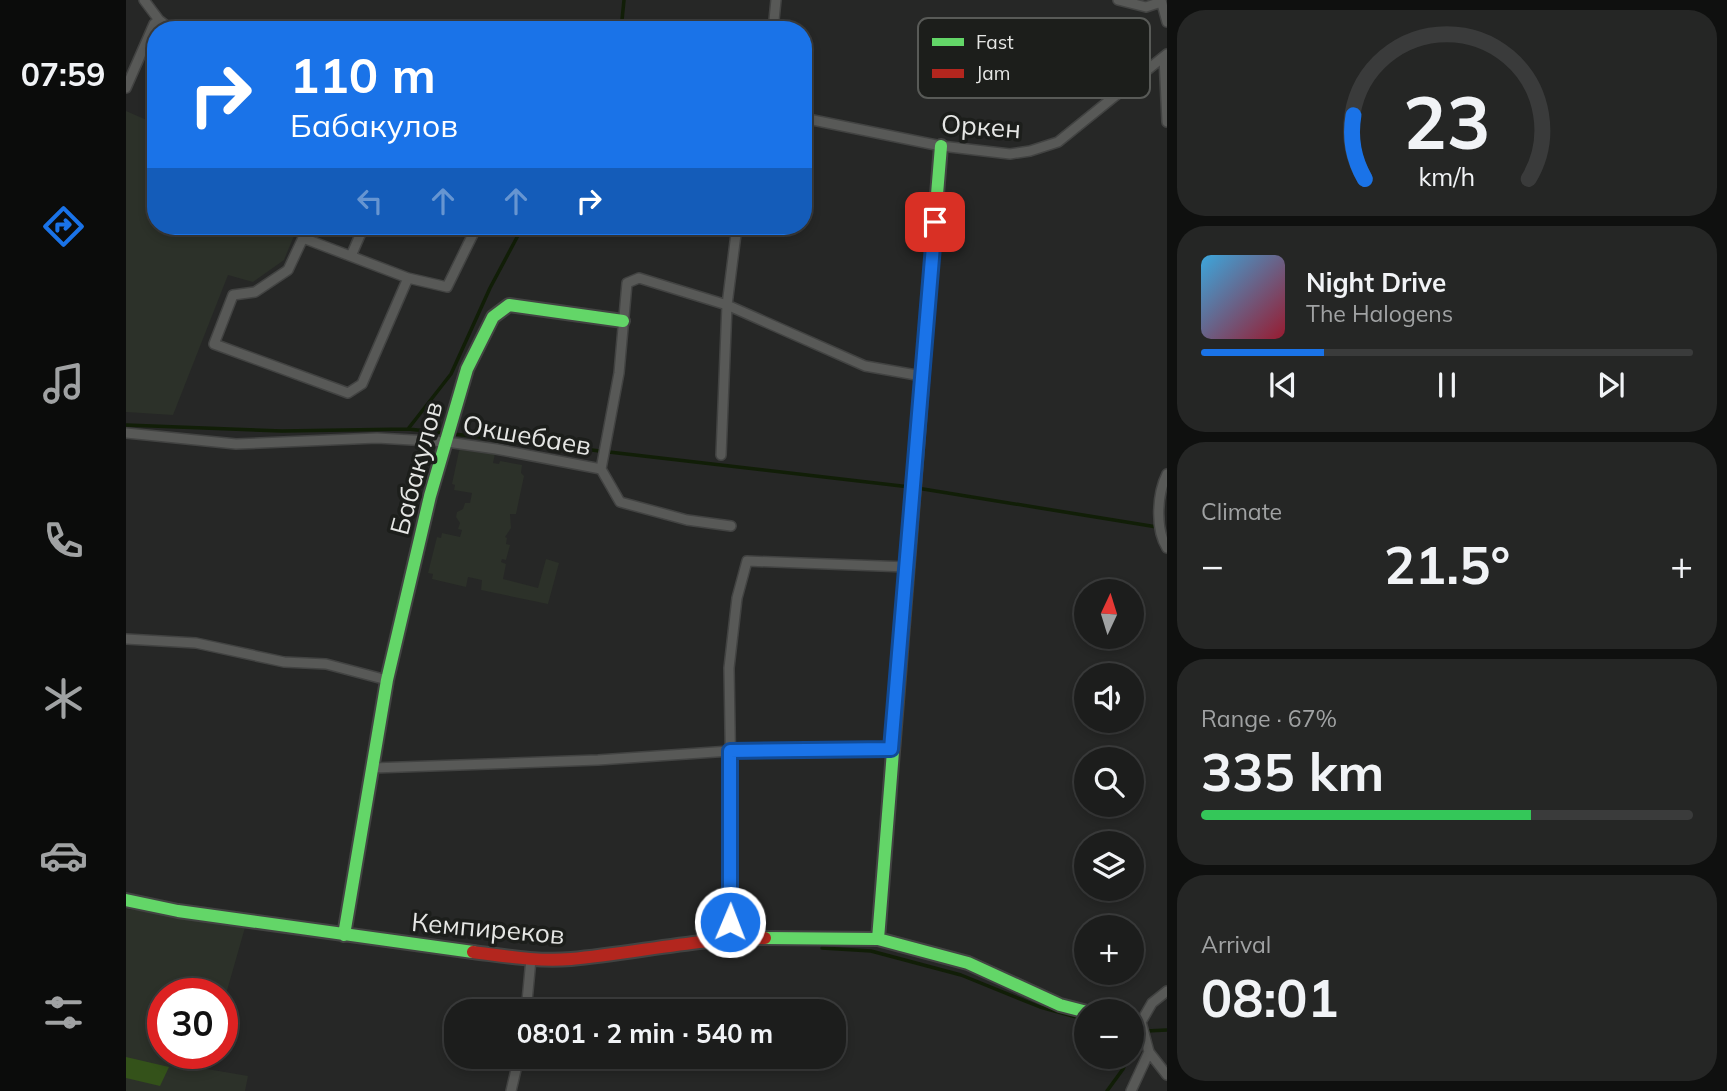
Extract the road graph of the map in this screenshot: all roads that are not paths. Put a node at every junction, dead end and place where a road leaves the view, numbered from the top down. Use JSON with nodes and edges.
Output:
{"nodes":[{"id":1,"x":144,"y":0,"type":"edge"},
{"id":2,"x":776,"y":0,"type":"edge"},
{"id":3,"x":1118,"y":0,"type":"edge"},
{"id":4,"x":1161,"y":1,"type":"edge"},
{"id":5,"x":159,"y":20,"type":"edge"},
{"id":6,"x":773,"y":21,"type":"edge"},
{"id":7,"x":1167,"y":22,"type":"edge"},
{"id":8,"x":147,"y":40,"type":"edge"},
{"id":9,"x":1165,"y":55,"type":"edge"},
{"id":10,"x":1150,"y":67,"type":"edge"},
{"id":11,"x":126,"y":88,"type":"edge"},
{"id":12,"x":1112,"y":98,"type":"edge"},
{"id":13,"x":812,"y":120,"type":"edge"},
{"id":14,"x":1167,"y":122,"type":"edge"},
{"id":15,"x":942,"y":146,"type":"junction"},
{"id":16,"x":360,"y":235,"type":"edge"},
{"id":17,"x":473,"y":235,"type":"edge"},
{"id":18,"x":736,"y":235,"type":"edge"},
{"id":19,"x":351,"y":256,"type":"junction"},
{"id":20,"x":408,"y":278,"type":"junction"},
{"id":21,"x":727,"y":305,"type":"junction"},
{"id":22,"x":623,"y":321,"type":"junction"},
{"id":23,"x":922,"y":376,"type":"junction"},
{"id":24,"x":126,"y":433,"type":"edge"},
{"id":25,"x":447,"y":442,"type":"junction"},
{"id":26,"x":721,"y":455,"type":"dead end"},
{"id":27,"x":601,"y":469,"type":"junction"},
{"id":28,"x":1167,"y":474,"type":"edge"},
{"id":29,"x":731,"y":526,"type":"dead end"},
{"id":30,"x":1167,"y":548,"type":"edge"},
{"id":31,"x":907,"y":567,"type":"junction"},
{"id":32,"x":126,"y":639,"type":"edge"},
{"id":33,"x":387,"y":680,"type":"junction"},
{"id":34,"x":891,"y":749,"type":"junction"},
{"id":35,"x":730,"y":751,"type":"junction"},
{"id":36,"x":373,"y":768,"type":"junction"},
{"id":37,"x":126,"y":900,"type":"edge"},
{"id":38,"x":344,"y":935,"type":"junction"},
{"id":39,"x":730,"y":938,"type":"junction"},
{"id":40,"x":878,"y":939,"type":"junction"},
{"id":41,"x":531,"y":959,"type":"junction"},
{"id":42,"x":1167,"y":991,"type":"edge"},
{"id":43,"x":527,"y":999,"type":"edge"},
{"id":44,"x":1074,"y":1009,"type":"edge"},
{"id":45,"x":1144,"y":1013,"type":"edge"},
{"id":46,"x":1144,"y":1039,"type":"edge"},
{"id":47,"x":1149,"y":1052,"type":"junction"},
{"id":48,"x":516,"y":1069,"type":"edge"},
{"id":49,"x":1167,"y":1075,"type":"edge"},
{"id":50,"x":511,"y":1091,"type":"edge"},
{"id":51,"x":1131,"y":1091,"type":"edge"}],
"edges":[{"from":1,"to":5,"type":"street"},
{"from":2,"to":6,"type":"street"},
{"from":3,"to":4,"type":"street"},
{"from":4,"to":7,"type":"street"},
{"from":8,"to":11,"type":"street"},
{"from":9,"to":10,"type":"street","name":"Оркен"},
{"from":9,"to":14,"type":"street"},
{"from":12,"to":15,"type":"street","name":"Оркен"},
{"from":13,"to":15,"type":"street","name":"Оркен"},
{"from":15,"to":23,"type":"street"},
{"from":16,"to":19,"type":"street"},
{"from":17,"to":20,"type":"street"},
{"from":18,"to":21,"type":"street"},
{"from":19,"to":20,"type":"street"},
{"from":19,"to":20,"type":"street"},
{"from":21,"to":22,"type":"street"},
{"from":21,"to":23,"type":"street"},
{"from":21,"to":26,"type":"street"},
{"from":22,"to":25,"type":"street","name":"Бабакулов"},
{"from":22,"to":27,"type":"street"},
{"from":23,"to":31,"type":"street"},
{"from":24,"to":25,"type":"street","name":"Окшебаев"},
{"from":25,"to":27,"type":"street","name":"Окшебаев"},
{"from":25,"to":33,"type":"street","name":"Бабакулов"},
{"from":27,"to":29,"type":"street","name":"Окшебаев"},
{"from":28,"to":30,"type":"street"},
{"from":31,"to":34,"type":"street"},
{"from":31,"to":35,"type":"street"},
{"from":32,"to":33,"type":"street"},
{"from":33,"to":36,"type":"street","name":"Бабакулов"},
{"from":34,"to":35,"type":"street"},
{"from":34,"to":40,"type":"street"},
{"from":35,"to":36,"type":"street"},
{"from":35,"to":39,"type":"street"},
{"from":36,"to":38,"type":"street","name":"Бабакулов"},
{"from":37,"to":38,"type":"street","name":"Кемпиреков"},
{"from":38,"to":41,"type":"street","name":"Кемпиреков"},
{"from":39,"to":40,"type":"street","name":"Кемпиреков"},
{"from":39,"to":41,"type":"street","name":"Кемпиреков"},
{"from":40,"to":44,"type":"street","name":"Кемпиреков"},
{"from":41,"to":43,"type":"street"},
{"from":42,"to":45,"type":"street"},
{"from":46,"to":47,"type":"street"},
{"from":47,"to":49,"type":"street"},
{"from":47,"to":51,"type":"street"},
{"from":48,"to":50,"type":"street"}]}
